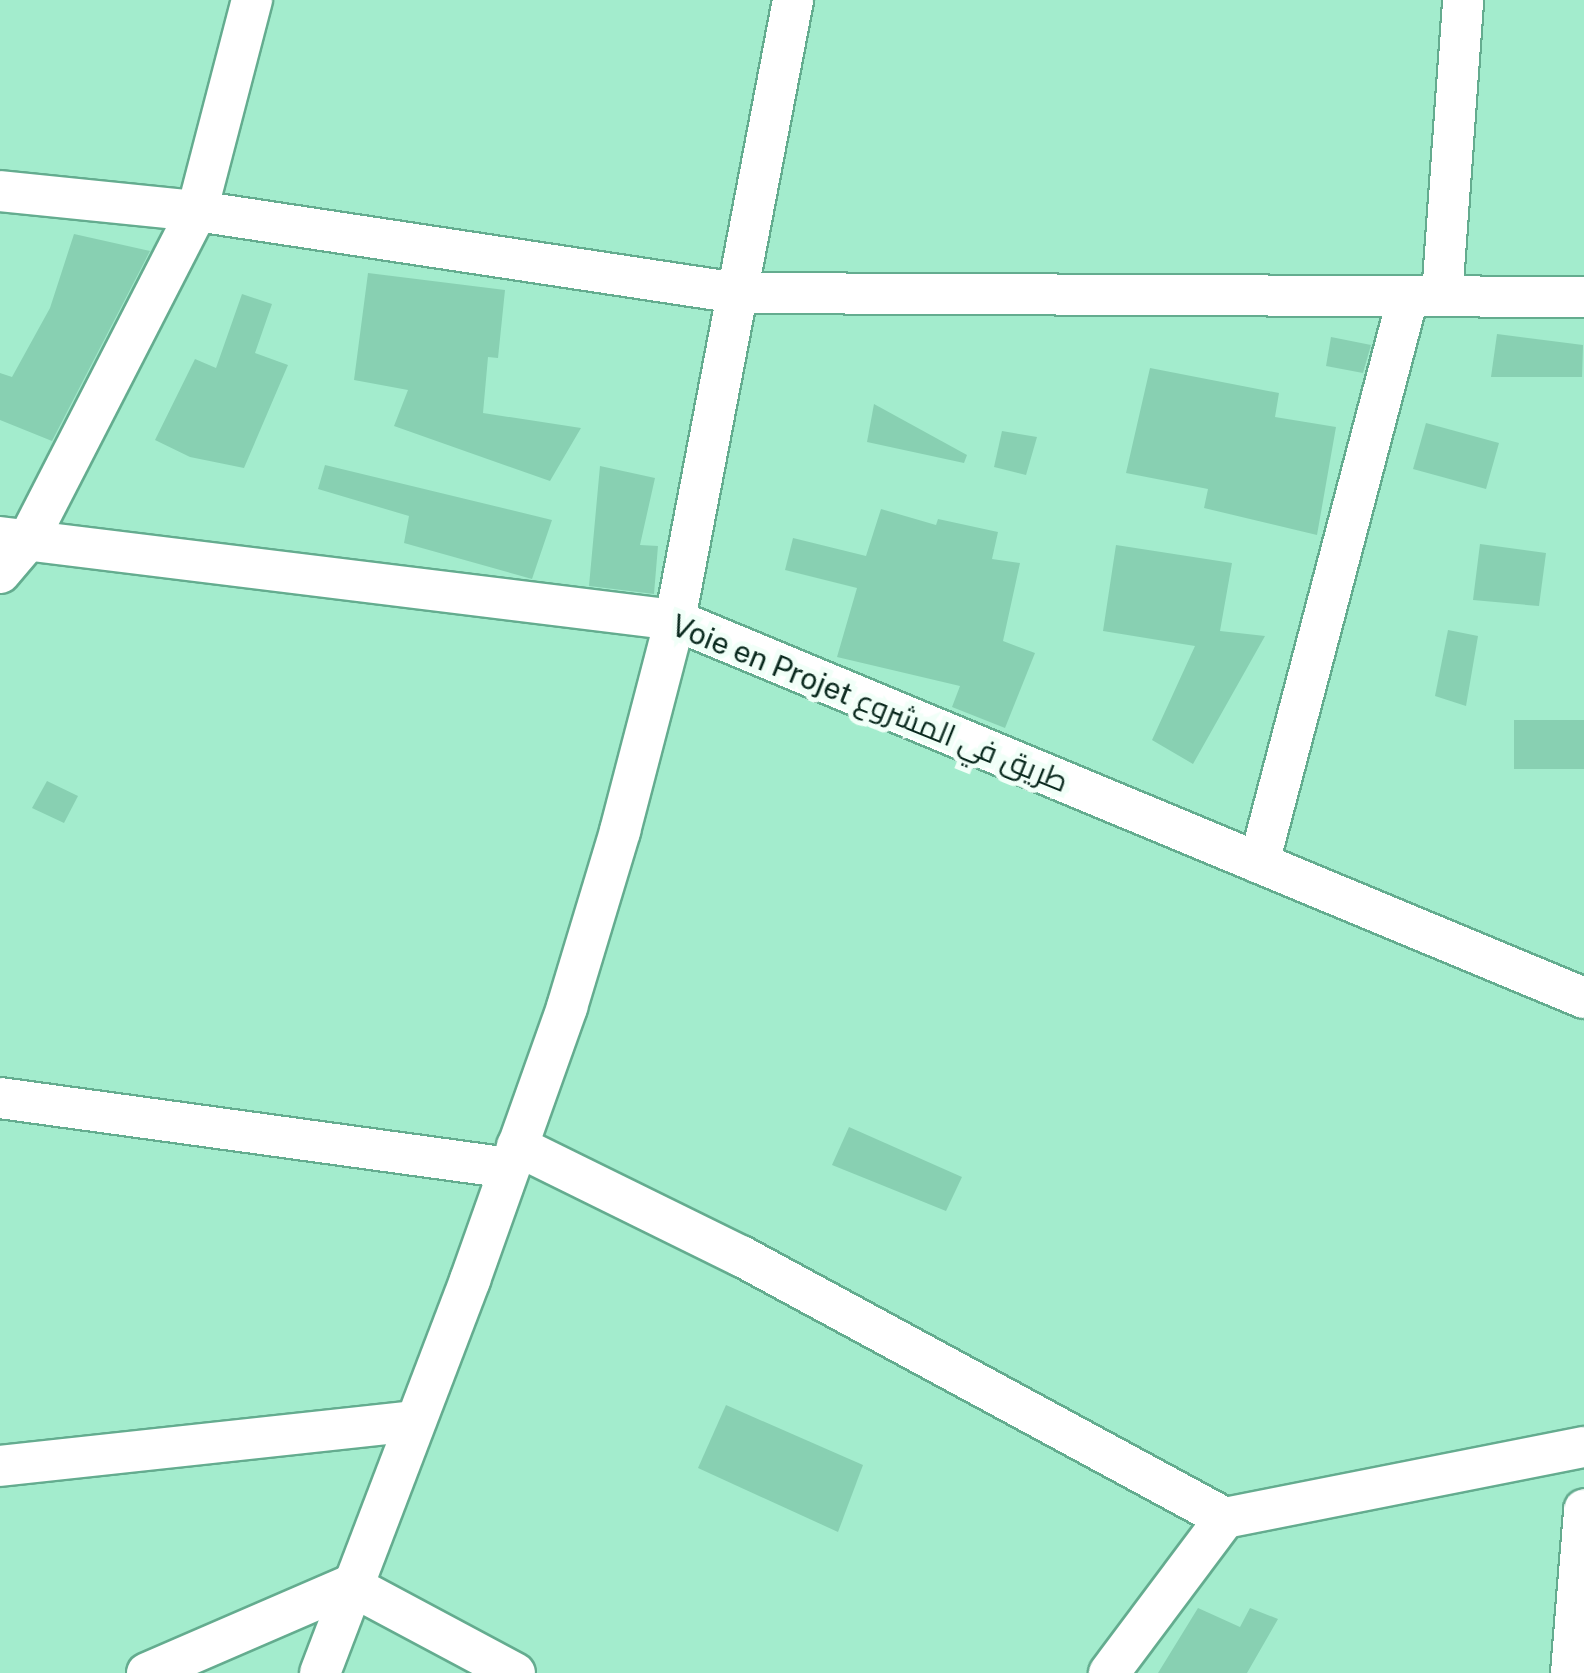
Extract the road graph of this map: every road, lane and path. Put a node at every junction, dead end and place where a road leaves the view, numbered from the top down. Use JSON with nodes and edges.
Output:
{"nodes":[{"id":1,"x":252,"y":0,"type":"edge"},
{"id":2,"x":793,"y":0,"type":"edge"},
{"id":3,"x":1463,"y":0,"type":"edge"},
{"id":4,"x":0,"y":191,"type":"edge"},
{"id":5,"x":196,"y":211,"type":"junction"},
{"id":6,"x":736,"y":293,"type":"junction"},
{"id":7,"x":1425,"y":297,"type":"junction"},
{"id":8,"x":1584,"y":297,"type":"edge"},
{"id":9,"x":14,"y":538,"type":"edge"},
{"id":10,"x":0,"y":573,"type":"edge"},
{"id":11,"x":674,"y":620,"type":"junction"},
{"id":12,"x":1259,"y":863,"type":"junction"},
{"id":13,"x":1584,"y":998,"type":"edge"},
{"id":14,"x":0,"y":1098,"type":"edge"},
{"id":15,"x":513,"y":1157,"type":"junction"},
{"id":16,"x":415,"y":1421,"type":"junction"},
{"id":17,"x":1584,"y":1447,"type":"edge"},
{"id":18,"x":0,"y":1466,"type":"edge"},
{"id":19,"x":1584,"y":1510,"type":"edge"},
{"id":20,"x":1225,"y":1518,"type":"junction"},
{"id":21,"x":350,"y":1585,"type":"junction"},
{"id":22,"x":148,"y":1673,"type":"edge"},
{"id":23,"x":320,"y":1673,"type":"edge"},
{"id":24,"x":515,"y":1673,"type":"edge"},
{"id":25,"x":1109,"y":1673,"type":"edge"},
{"id":26,"x":1571,"y":1673,"type":"edge"}],
"edges":[{"from":1,"to":5,"type":"street"},
{"from":2,"to":6,"type":"street"},
{"from":3,"to":7,"type":"street"},
{"from":4,"to":5,"type":"street"},
{"from":5,"to":6,"type":"street"},
{"from":5,"to":9,"type":"street"},
{"from":6,"to":7,"type":"street"},
{"from":6,"to":11,"type":"street"},
{"from":7,"to":8,"type":"street"},
{"from":7,"to":12,"type":"street"},
{"from":9,"to":10,"type":"street"},
{"from":9,"to":11,"type":"street","name":"Voie en Projet طريق في المشروع"},
{"from":11,"to":12,"type":"street","name":"Voie en Projet طريق في المشروع"},
{"from":11,"to":15,"type":"street"},
{"from":12,"to":13,"type":"street","name":"Voie en Projet طريق في المشروع"},
{"from":14,"to":15,"type":"street"},
{"from":15,"to":16,"type":"street"},
{"from":15,"to":20,"type":"street"},
{"from":16,"to":18,"type":"street"},
{"from":16,"to":21,"type":"street"},
{"from":17,"to":20,"type":"street"},
{"from":19,"to":26,"type":"street"},
{"from":20,"to":25,"type":"street"},
{"from":21,"to":22,"type":"street"},
{"from":21,"to":23,"type":"street"},
{"from":21,"to":24,"type":"street"}]}
